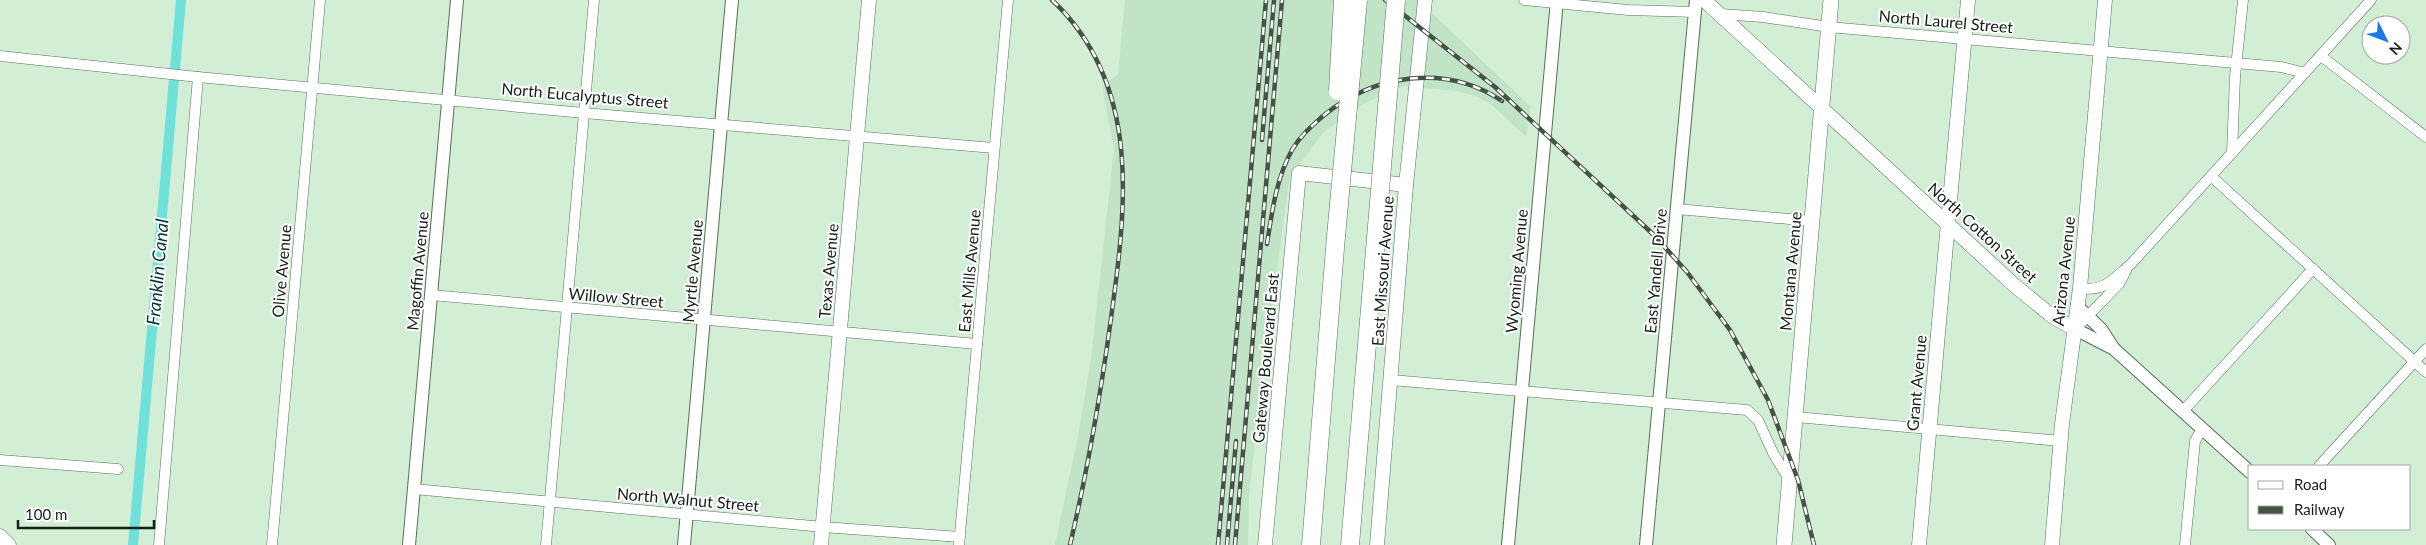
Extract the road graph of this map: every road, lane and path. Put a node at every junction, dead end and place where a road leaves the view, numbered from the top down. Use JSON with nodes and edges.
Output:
{"nodes":[{"id":1,"x":320,"y":0,"type":"edge"},
{"id":2,"x":457,"y":0,"type":"edge"},
{"id":3,"x":594,"y":0,"type":"edge"},
{"id":4,"x":732,"y":0,"type":"edge"},
{"id":5,"x":869,"y":0,"type":"edge"},
{"id":6,"x":1008,"y":0,"type":"edge"},
{"id":7,"x":1343,"y":0,"type":"edge"},
{"id":8,"x":1358,"y":0,"type":"edge"},
{"id":9,"x":1396,"y":0,"type":"edge"},
{"id":10,"x":1425,"y":0,"type":"edge"},
{"id":11,"x":1524,"y":0,"type":"edge"},
{"id":12,"x":1704,"y":0,"type":"edge"},
{"id":13,"x":1831,"y":0,"type":"edge"},
{"id":14,"x":1968,"y":0,"type":"edge"},
{"id":15,"x":2105,"y":0,"type":"edge"},
{"id":16,"x":2243,"y":0,"type":"edge"},
{"id":17,"x":2371,"y":0,"type":"edge"},
{"id":18,"x":1556,"y":2,"type":"edge"},
{"id":19,"x":1696,"y":6,"type":"edge"},
{"id":20,"x":1721,"y":14,"type":"junction"},
{"id":21,"x":1829,"y":28,"type":"junction"},
{"id":22,"x":1965,"y":40,"type":"junction"},
{"id":23,"x":2101,"y":51,"type":"junction"},
{"id":24,"x":0,"y":56,"type":"edge"},
{"id":25,"x":2321,"y":56,"type":"junction"},
{"id":26,"x":2237,"y":63,"type":"junction"},
{"id":27,"x":2305,"y":73,"type":"junction"},
{"id":28,"x":198,"y":77,"type":"junction"},
{"id":29,"x":312,"y":88,"type":"junction"},
{"id":30,"x":448,"y":100,"type":"junction"},
{"id":31,"x":1821,"y":109,"type":"junction"},
{"id":32,"x":584,"y":113,"type":"junction"},
{"id":33,"x":721,"y":125,"type":"junction"},
{"id":34,"x":2426,"y":137,"type":"edge"},
{"id":35,"x":857,"y":138,"type":"junction"},
{"id":36,"x":994,"y":148,"type":"junction"},
{"id":37,"x":2232,"y":153,"type":"junction"},
{"id":38,"x":2211,"y":176,"type":"junction"},
{"id":39,"x":1406,"y":185,"type":"junction"},
{"id":40,"x":1676,"y":208,"type":"junction"},
{"id":41,"x":1812,"y":221,"type":"junction"},
{"id":42,"x":1948,"y":225,"type":"junction"},
{"id":43,"x":1336,"y":236,"type":"junction"},
{"id":44,"x":2131,"y":264,"type":"junction"},
{"id":45,"x":2313,"y":269,"type":"junction"},
{"id":46,"x":2080,"y":288,"type":"junction"},
{"id":47,"x":431,"y":295,"type":"junction"},
{"id":48,"x":2077,"y":306,"type":"junction"},
{"id":49,"x":567,"y":307,"type":"junction"},
{"id":50,"x":2088,"y":317,"type":"junction"},
{"id":51,"x":704,"y":319,"type":"junction"},
{"id":52,"x":2074,"y":329,"type":"junction"},
{"id":53,"x":840,"y":332,"type":"junction"},
{"id":54,"x":978,"y":344,"type":"junction"},
{"id":55,"x":2114,"y":349,"type":"junction"},
{"id":56,"x":2426,"y":349,"type":"edge"},
{"id":57,"x":2415,"y":362,"type":"junction"},
{"id":58,"x":2426,"y":372,"type":"edge"},
{"id":59,"x":1391,"y":380,"type":"junction"},
{"id":60,"x":1522,"y":391,"type":"junction"},
{"id":61,"x":1660,"y":403,"type":"junction"},
{"id":62,"x":2183,"y":412,"type":"junction"},
{"id":63,"x":1796,"y":417,"type":"junction"},
{"id":64,"x":1929,"y":429,"type":"junction"},
{"id":65,"x":2202,"y":429,"type":"junction"},
{"id":66,"x":2061,"y":441,"type":"junction"},
{"id":67,"x":0,"y":460,"type":"edge"},
{"id":68,"x":2320,"y":465,"type":"edge"},
{"id":69,"x":118,"y":469,"type":"dead end"},
{"id":70,"x":2248,"y":470,"type":"edge"},
{"id":71,"x":1790,"y":481,"type":"junction"},
{"id":72,"x":414,"y":489,"type":"junction"},
{"id":73,"x":1355,"y":493,"type":"junction"},
{"id":74,"x":550,"y":502,"type":"junction"},
{"id":75,"x":687,"y":514,"type":"junction"},
{"id":76,"x":823,"y":527,"type":"junction"},
{"id":77,"x":2313,"y":530,"type":"edge"},
{"id":78,"x":0,"y":536,"type":"edge"},
{"id":79,"x":959,"y":541,"type":"edge"},
{"id":80,"x":9,"y":545,"type":"edge"},
{"id":81,"x":158,"y":545,"type":"edge"},
{"id":82,"x":272,"y":545,"type":"edge"},
{"id":83,"x":409,"y":545,"type":"edge"},
{"id":84,"x":546,"y":545,"type":"edge"},
{"id":85,"x":684,"y":545,"type":"edge"},
{"id":86,"x":821,"y":545,"type":"edge"},
{"id":87,"x":1265,"y":545,"type":"edge"},
{"id":88,"x":1311,"y":545,"type":"edge"},
{"id":89,"x":1350,"y":545,"type":"edge"},
{"id":90,"x":1362,"y":545,"type":"edge"},
{"id":91,"x":1377,"y":545,"type":"edge"},
{"id":92,"x":1508,"y":545,"type":"edge"},
{"id":93,"x":1646,"y":545,"type":"edge"},
{"id":94,"x":1784,"y":545,"type":"edge"},
{"id":95,"x":1919,"y":545,"type":"edge"},
{"id":96,"x":2052,"y":545,"type":"edge"},
{"id":97,"x":2185,"y":545,"type":"edge"},
{"id":98,"x":2330,"y":545,"type":"edge"}],
"edges":[{"from":1,"to":29,"type":"street","name":"Olive Avenue"},
{"from":2,"to":30,"type":"street","name":"Magoffin Avenue"},
{"from":3,"to":32,"type":"street"},
{"from":4,"to":33,"type":"street","name":"Myrtle Avenue"},
{"from":5,"to":35,"type":"main road","name":"Texas Avenue"},
{"from":6,"to":36,"type":"street","name":"East Mills Avenue"},
{"from":7,"to":43,"type":"highway","bridge":true},
{"from":8,"to":43,"type":"highway","bridge":true},
{"from":9,"to":73,"type":"highway","bridge":true},
{"from":10,"to":39,"type":"main road","name":"East Missouri Avenue"},
{"from":11,"to":18,"type":"street","name":"North Laurel Street"},
{"from":12,"to":20,"type":"main road","name":"North Cotton Street"},
{"from":13,"to":21,"type":"main road","name":"Montana Avenue"},
{"from":14,"to":22,"type":"main road","name":"Grant Avenue"},
{"from":15,"to":23,"type":"main road","name":"Arizona Avenue"},
{"from":16,"to":26,"type":"street"},
{"from":17,"to":25,"type":"street"},
{"from":18,"to":19,"type":"street","name":"North Laurel Street"},
{"from":18,"to":60,"type":"street","name":"Wyoming Avenue"},
{"from":19,"to":20,"type":"street","name":"North Laurel Street"},
{"from":19,"to":40,"type":"street","name":"East Yandell Drive"},
{"from":20,"to":21,"type":"street","name":"North Laurel Street"},
{"from":20,"to":31,"type":"main road","name":"North Cotton Street"},
{"from":21,"to":22,"type":"street","name":"North Laurel Street"},
{"from":21,"to":31,"type":"main road","name":"Montana Avenue"},
{"from":22,"to":23,"type":"street","name":"North Laurel Street"},
{"from":22,"to":42,"type":"main road","name":"Grant Avenue"},
{"from":23,"to":26,"type":"street","name":"North Laurel Street"},
{"from":23,"to":46,"type":"main road","name":"Arizona Avenue"},
{"from":24,"to":28,"type":"street","name":"North Eucalyptus Street"},
{"from":25,"to":27,"type":"street"},
{"from":25,"to":34,"type":"street"},
{"from":26,"to":27,"type":"street","name":"North Laurel Street"},
{"from":26,"to":37,"type":"street"},
{"from":27,"to":37,"type":"street"},
{"from":28,"to":29,"type":"street","name":"North Eucalyptus Street"},
{"from":28,"to":81,"type":"street"},
{"from":29,"to":30,"type":"street","name":"North Eucalyptus Street"},
{"from":29,"to":82,"type":"street","name":"Olive Avenue"},
{"from":30,"to":32,"type":"street","name":"North Eucalyptus Street"},
{"from":30,"to":47,"type":"street","name":"Magoffin Avenue"},
{"from":31,"to":41,"type":"main road","name":"Montana Avenue"},
{"from":31,"to":42,"type":"main road","name":"North Cotton Street"},
{"from":32,"to":33,"type":"street","name":"North Eucalyptus Street"},
{"from":32,"to":49,"type":"street"},
{"from":33,"to":35,"type":"street","name":"North Eucalyptus Street"},
{"from":33,"to":51,"type":"street","name":"Myrtle Avenue"},
{"from":35,"to":36,"type":"street","name":"North Eucalyptus Street"},
{"from":35,"to":53,"type":"main road","name":"Texas Avenue"},
{"from":36,"to":54,"type":"street","name":"East Mills Avenue"},
{"from":37,"to":38,"type":"street"},
{"from":38,"to":44,"type":"street"},
{"from":38,"to":45,"type":"street"},
{"from":39,"to":59,"type":"main road","name":"East Missouri Avenue"},
{"from":39,"to":87,"type":"main road","name":"Gateway Boulevard East"},
{"from":40,"to":41,"type":"street"},
{"from":40,"to":61,"type":"street","name":"East Yandell Drive"},
{"from":41,"to":63,"type":"main road","name":"Montana Avenue"},
{"from":42,"to":52,"type":"main road","name":"North Cotton Street"},
{"from":42,"to":64,"type":"main road","name":"Grant Avenue"},
{"from":43,"to":88,"type":"highway"},
{"from":44,"to":46,"type":"street"},
{"from":44,"to":50,"type":"street"},
{"from":45,"to":57,"type":"street"},
{"from":45,"to":62,"type":"street"},
{"from":46,"to":48,"type":"main road","name":"Arizona Avenue"},
{"from":47,"to":49,"type":"street","name":"Willow Street"},
{"from":47,"to":72,"type":"street","name":"Magoffin Avenue"},
{"from":48,"to":50,"type":"street"},
{"from":48,"to":52,"type":"main road","name":"Arizona Avenue"},
{"from":49,"to":51,"type":"street","name":"Willow Street"},
{"from":49,"to":74,"type":"street"},
{"from":50,"to":52,"type":"street"},
{"from":50,"to":55,"type":"street"},
{"from":51,"to":53,"type":"street","name":"Willow Street"},
{"from":51,"to":75,"type":"street","name":"Myrtle Avenue"},
{"from":52,"to":55,"type":"street","name":"North Cotton Street"},
{"from":52,"to":66,"type":"main road","name":"Arizona Avenue"},
{"from":53,"to":54,"type":"street","name":"Willow Street"},
{"from":53,"to":76,"type":"main road","name":"Texas Avenue"},
{"from":54,"to":79,"type":"street","name":"East Mills Avenue"},
{"from":55,"to":62,"type":"street","name":"North Cotton Street"},
{"from":56,"to":57,"type":"street"},
{"from":57,"to":58,"type":"street"},
{"from":57,"to":68,"type":"street"},
{"from":59,"to":60,"type":"street"},
{"from":59,"to":91,"type":"main road","name":"East Missouri Avenue"},
{"from":60,"to":61,"type":"street"},
{"from":60,"to":92,"type":"street","name":"Wyoming Avenue"},
{"from":61,"to":71,"type":"street"},
{"from":61,"to":93,"type":"street","name":"East Yandell Drive"},
{"from":62,"to":65,"type":"street","name":"North Cotton Street"},
{"from":63,"to":64,"type":"street"},
{"from":63,"to":71,"type":"main road","name":"Montana Avenue"},
{"from":64,"to":66,"type":"street"},
{"from":64,"to":95,"type":"main road","name":"Grant Avenue"},
{"from":65,"to":70,"type":"street","name":"North Cotton Street"},
{"from":65,"to":97,"type":"street"},
{"from":66,"to":96,"type":"main road","name":"Arizona Avenue"},
{"from":67,"to":69,"type":"street"},
{"from":71,"to":94,"type":"main road","name":"Montana Avenue"},
{"from":72,"to":74,"type":"street","name":"North Walnut Street"},
{"from":72,"to":83,"type":"street","name":"Magoffin Avenue"},
{"from":73,"to":89,"type":"highway"},
{"from":73,"to":90,"type":"highway"},
{"from":74,"to":75,"type":"street","name":"North Walnut Street"},
{"from":74,"to":84,"type":"street"},
{"from":75,"to":76,"type":"street","name":"North Walnut Street"},
{"from":75,"to":85,"type":"street","name":"Myrtle Avenue"},
{"from":76,"to":79,"type":"street","name":"North Walnut Street"},
{"from":76,"to":86,"type":"main road","name":"Texas Avenue"},
{"from":77,"to":98,"type":"street"},
{"from":78,"to":80,"type":"main road"}]}
